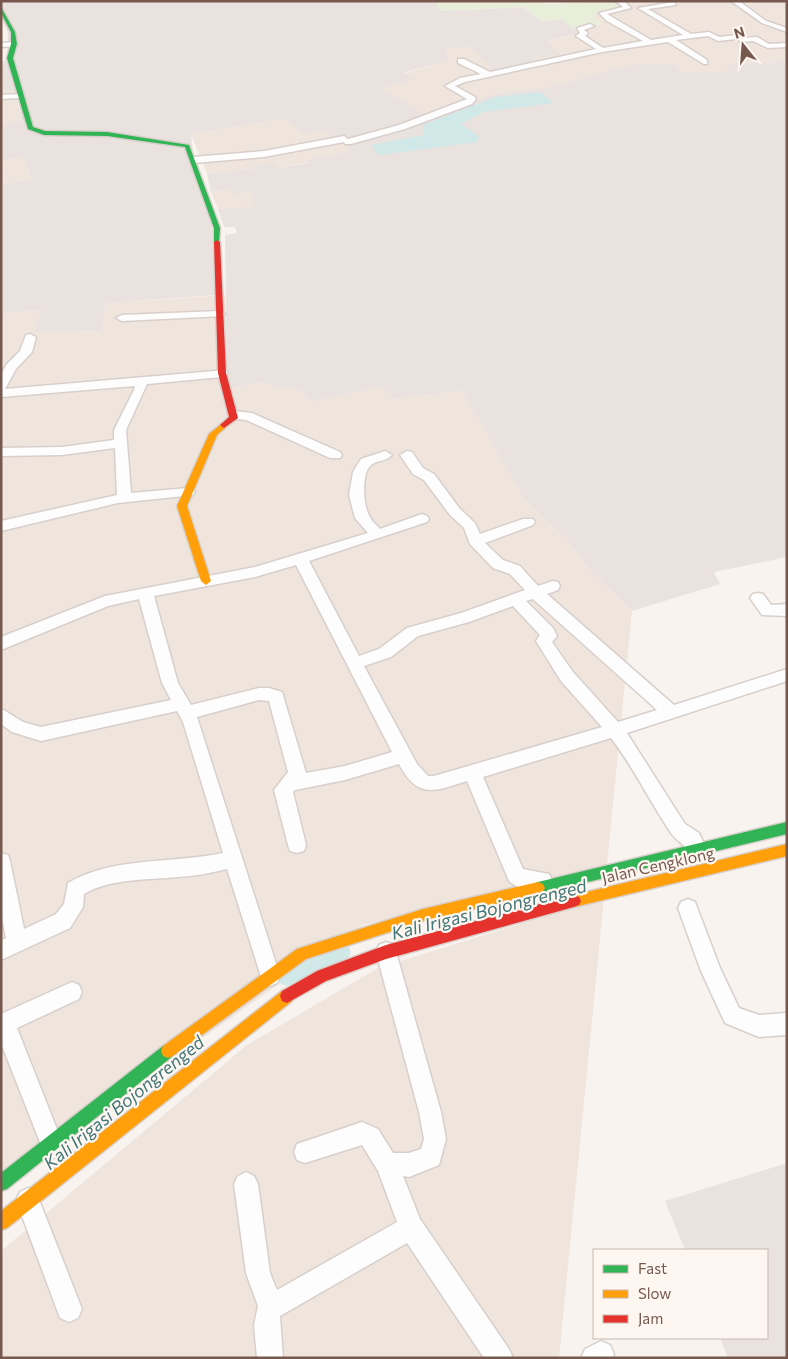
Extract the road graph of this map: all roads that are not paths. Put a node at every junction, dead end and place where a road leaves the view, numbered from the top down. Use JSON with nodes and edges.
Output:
{"nodes":[{"id":1,"x":619,"y":1,"type":"edge"},
{"id":2,"x":643,"y":1,"type":"edge"},
{"id":3,"x":734,"y":1,"type":"edge"},
{"id":4,"x":674,"y":4,"type":"dead end"},
{"id":5,"x":663,"y":5,"type":"junction"},
{"id":6,"x":650,"y":6,"type":"junction"},
{"id":7,"x":1,"y":8,"type":"edge"},
{"id":8,"x":674,"y":12,"type":"dead end"},
{"id":9,"x":590,"y":26,"type":"dead end"},
{"id":10,"x":718,"y":29,"type":"dead end"},
{"id":11,"x":787,"y":30,"type":"edge"},
{"id":12,"x":709,"y":34,"type":"junction"},
{"id":13,"x":787,"y":35,"type":"edge"},
{"id":14,"x":690,"y":36,"type":"junction"},
{"id":15,"x":778,"y":36,"type":"dead end"},
{"id":16,"x":770,"y":37,"type":"dead end"},
{"id":17,"x":754,"y":39,"type":"junction"},
{"id":18,"x":670,"y":40,"type":"junction"},
{"id":19,"x":651,"y":43,"type":"junction"},
{"id":20,"x":14,"y":44,"type":"junction"},
{"id":21,"x":1,"y":45,"type":"edge"},
{"id":22,"x":787,"y":45,"type":"edge"},
{"id":23,"x":565,"y":47,"type":"dead end"},
{"id":24,"x":602,"y":50,"type":"junction"},
{"id":25,"x":579,"y":56,"type":"junction"},
{"id":26,"x":6,"y":58,"type":"edge"},
{"id":27,"x":461,"y":61,"type":"dead end"},
{"id":28,"x":704,"y":62,"type":"dead end"},
{"id":29,"x":488,"y":74,"type":"junction"},
{"id":30,"x":20,"y":96,"type":"junction"},
{"id":31,"x":1,"y":98,"type":"edge"},
{"id":32,"x":193,"y":160,"type":"junction"},
{"id":33,"x":219,"y":314,"type":"junction"},
{"id":34,"x":122,"y":318,"type":"dead end"},
{"id":35,"x":30,"y":337,"type":"dead end"},
{"id":36,"x":222,"y":374,"type":"junction"},
{"id":37,"x":141,"y":382,"type":"junction"},
{"id":38,"x":1,"y":386,"type":"edge"},
{"id":39,"x":1,"y":392,"type":"edge"},
{"id":40,"x":234,"y":415,"type":"junction"},
{"id":41,"x":119,"y":443,"type":"junction"},
{"id":42,"x":1,"y":452,"type":"edge"},
{"id":43,"x":335,"y":455,"type":"dead end"},
{"id":44,"x":385,"y":455,"type":"dead end"},
{"id":45,"x":407,"y":455,"type":"dead end"},
{"id":46,"x":188,"y":492,"type":"junction"},
{"id":47,"x":124,"y":498,"type":"junction"},
{"id":48,"x":422,"y":519,"type":"dead end"},
{"id":49,"x":528,"y":522,"type":"dead end"},
{"id":50,"x":1,"y":526,"type":"edge"},
{"id":51,"x":378,"y":536,"type":"junction"},
{"id":52,"x":475,"y":541,"type":"junction"},
{"id":53,"x":301,"y":560,"type":"junction"},
{"id":54,"x":206,"y":581,"type":"junction"},
{"id":55,"x":553,"y":586,"type":"dead end"},
{"id":56,"x":144,"y":592,"type":"junction"},
{"id":57,"x":535,"y":592,"type":"junction"},
{"id":58,"x":758,"y":598,"type":"dead end"},
{"id":59,"x":516,"y":600,"type":"junction"},
{"id":60,"x":787,"y":610,"type":"edge"},
{"id":61,"x":1,"y":644,"type":"edge"},
{"id":62,"x":355,"y":663,"type":"junction"},
{"id":63,"x":787,"y":676,"type":"edge"},
{"id":64,"x":184,"y":708,"type":"junction"},
{"id":65,"x":671,"y":713,"type":"junction"},
{"id":66,"x":2,"y":716,"type":"edge"},
{"id":67,"x":614,"y":730,"type":"junction"},
{"id":68,"x":403,"y":756,"type":"junction"},
{"id":69,"x":472,"y":772,"type":"junction"},
{"id":70,"x":292,"y":783,"type":"junction"},
{"id":71,"x":787,"y":828,"type":"edge"},
{"id":72,"x":297,"y":845,"type":"dead end"},
{"id":73,"x":787,"y":850,"type":"edge"},
{"id":74,"x":733,"y":852,"type":"junction"},
{"id":75,"x":235,"y":859,"type":"junction"},
{"id":76,"x":1,"y":861,"type":"edge"},
{"id":77,"x":690,"y":861,"type":"junction"},
{"id":78,"x":565,"y":882,"type":"junction"},
{"id":79,"x":688,"y":908,"type":"dead end"},
{"id":80,"x":9,"y":947,"type":"edge"},
{"id":81,"x":386,"y":952,"type":"junction"},
{"id":82,"x":275,"y":988,"type":"junction"},
{"id":83,"x":72,"y":992,"type":"dead end"},
{"id":84,"x":3,"y":1024,"type":"edge"},
{"id":85,"x":787,"y":1024,"type":"edge"},
{"id":86,"x":305,"y":1152,"type":"dead end"},
{"id":87,"x":58,"y":1155,"type":"junction"},
{"id":88,"x":387,"y":1164,"type":"junction"},
{"id":89,"x":1,"y":1183,"type":"edge"},
{"id":90,"x":246,"y":1184,"type":"dead end"},
{"id":91,"x":28,"y":1200,"type":"junction"},
{"id":92,"x":1,"y":1222,"type":"edge"},
{"id":93,"x":411,"y":1227,"type":"junction"},
{"id":94,"x":271,"y":1307,"type":"junction"},
{"id":95,"x":69,"y":1309,"type":"dead end"},
{"id":96,"x":270,"y":1358,"type":"edge"},
{"id":97,"x":500,"y":1358,"type":"edge"}],
"edges":[{"from":1,"to":19,"type":"street"},
{"from":2,"to":6,"type":"street"},
{"from":3,"to":11,"type":"street"},
{"from":4,"to":5,"type":"street"},
{"from":5,"to":6,"type":"street"},
{"from":5,"to":8,"type":"street"},
{"from":6,"to":14,"type":"street"},
{"from":7,"to":20,"type":"street"},
{"from":9,"to":24,"type":"street"},
{"from":10,"to":12,"type":"street"},
{"from":12,"to":14,"type":"street"},
{"from":12,"to":17,"type":"street"},
{"from":13,"to":15,"type":"street"},
{"from":14,"to":18,"type":"street"},
{"from":16,"to":17,"type":"street"},
{"from":17,"to":22,"type":"street"},
{"from":18,"to":19,"type":"street"},
{"from":18,"to":28,"type":"street"},
{"from":19,"to":24,"type":"street"},
{"from":20,"to":21,"type":"street"},
{"from":20,"to":26,"type":"street"},
{"from":23,"to":25,"type":"street"},
{"from":24,"to":25,"type":"street"},
{"from":25,"to":29,"type":"street"},
{"from":26,"to":30,"type":"street"},
{"from":27,"to":29,"type":"street"},
{"from":29,"to":32,"type":"street"},
{"from":30,"to":31,"type":"street"},
{"from":30,"to":32,"type":"street"},
{"from":32,"to":33,"type":"street"},
{"from":33,"to":34,"type":"street"},
{"from":33,"to":36,"type":"street"},
{"from":35,"to":38,"type":"street"},
{"from":36,"to":37,"type":"street"},
{"from":36,"to":40,"type":"street"},
{"from":37,"to":39,"type":"street"},
{"from":37,"to":41,"type":"street"},
{"from":40,"to":43,"type":"street"},
{"from":40,"to":46,"type":"street"},
{"from":41,"to":42,"type":"street"},
{"from":41,"to":47,"type":"street"},
{"from":44,"to":51,"type":"street"},
{"from":45,"to":52,"type":"street"},
{"from":46,"to":47,"type":"street"},
{"from":46,"to":54,"type":"street"},
{"from":47,"to":50,"type":"street"},
{"from":48,"to":51,"type":"street"},
{"from":49,"to":52,"type":"street"},
{"from":51,"to":53,"type":"street"},
{"from":52,"to":57,"type":"street"},
{"from":53,"to":54,"type":"street"},
{"from":53,"to":62,"type":"street"},
{"from":54,"to":56,"type":"street"},
{"from":55,"to":57,"type":"street"},
{"from":56,"to":61,"type":"street"},
{"from":56,"to":64,"type":"street"},
{"from":57,"to":59,"type":"street"},
{"from":57,"to":65,"type":"street"},
{"from":58,"to":60,"type":"street"},
{"from":59,"to":62,"type":"street"},
{"from":59,"to":67,"type":"street"},
{"from":62,"to":68,"type":"street"},
{"from":63,"to":65,"type":"street"},
{"from":64,"to":66,"type":"street"},
{"from":64,"to":70,"type":"street"},
{"from":64,"to":75,"type":"street"},
{"from":65,"to":67,"type":"street"},
{"from":67,"to":69,"type":"street"},
{"from":67,"to":77,"type":"street"},
{"from":68,"to":69,"type":"street"},
{"from":68,"to":70,"type":"street"},
{"from":69,"to":78,"type":"street"},
{"from":70,"to":72,"type":"street"},
{"from":71,"to":74,"type":"street"},
{"from":73,"to":74,"type":"street","name":"Jalan Cengklong"},
{"from":74,"to":77,"type":"street"},
{"from":74,"to":77,"type":"street","name":"Jalan Cengklong"},
{"from":75,"to":80,"type":"street"},
{"from":75,"to":82,"type":"street"},
{"from":76,"to":80,"type":"street"},
{"from":77,"to":78,"type":"street"},
{"from":77,"to":81,"type":"street","name":"Jalan Cengklong"},
{"from":78,"to":82,"type":"street"},
{"from":79,"to":85,"type":"street"},
{"from":81,"to":82,"type":"street","name":"Jalan Cengklong"},
{"from":81,"to":88,"type":"street"},
{"from":82,"to":87,"type":"street","name":"Jalan Cengklong"},
{"from":82,"to":87,"type":"street"},
{"from":83,"to":84,"type":"street"},
{"from":84,"to":87,"type":"street"},
{"from":86,"to":88,"type":"street"},
{"from":87,"to":89,"type":"street"},
{"from":87,"to":91,"type":"street","name":"Jalan Cengklong"},
{"from":88,"to":93,"type":"street"},
{"from":90,"to":94,"type":"street"},
{"from":91,"to":92,"type":"street","name":"Jalan Cengklong"},
{"from":91,"to":95,"type":"street"},
{"from":93,"to":94,"type":"street"},
{"from":93,"to":97,"type":"street"},
{"from":94,"to":96,"type":"street"}]}
